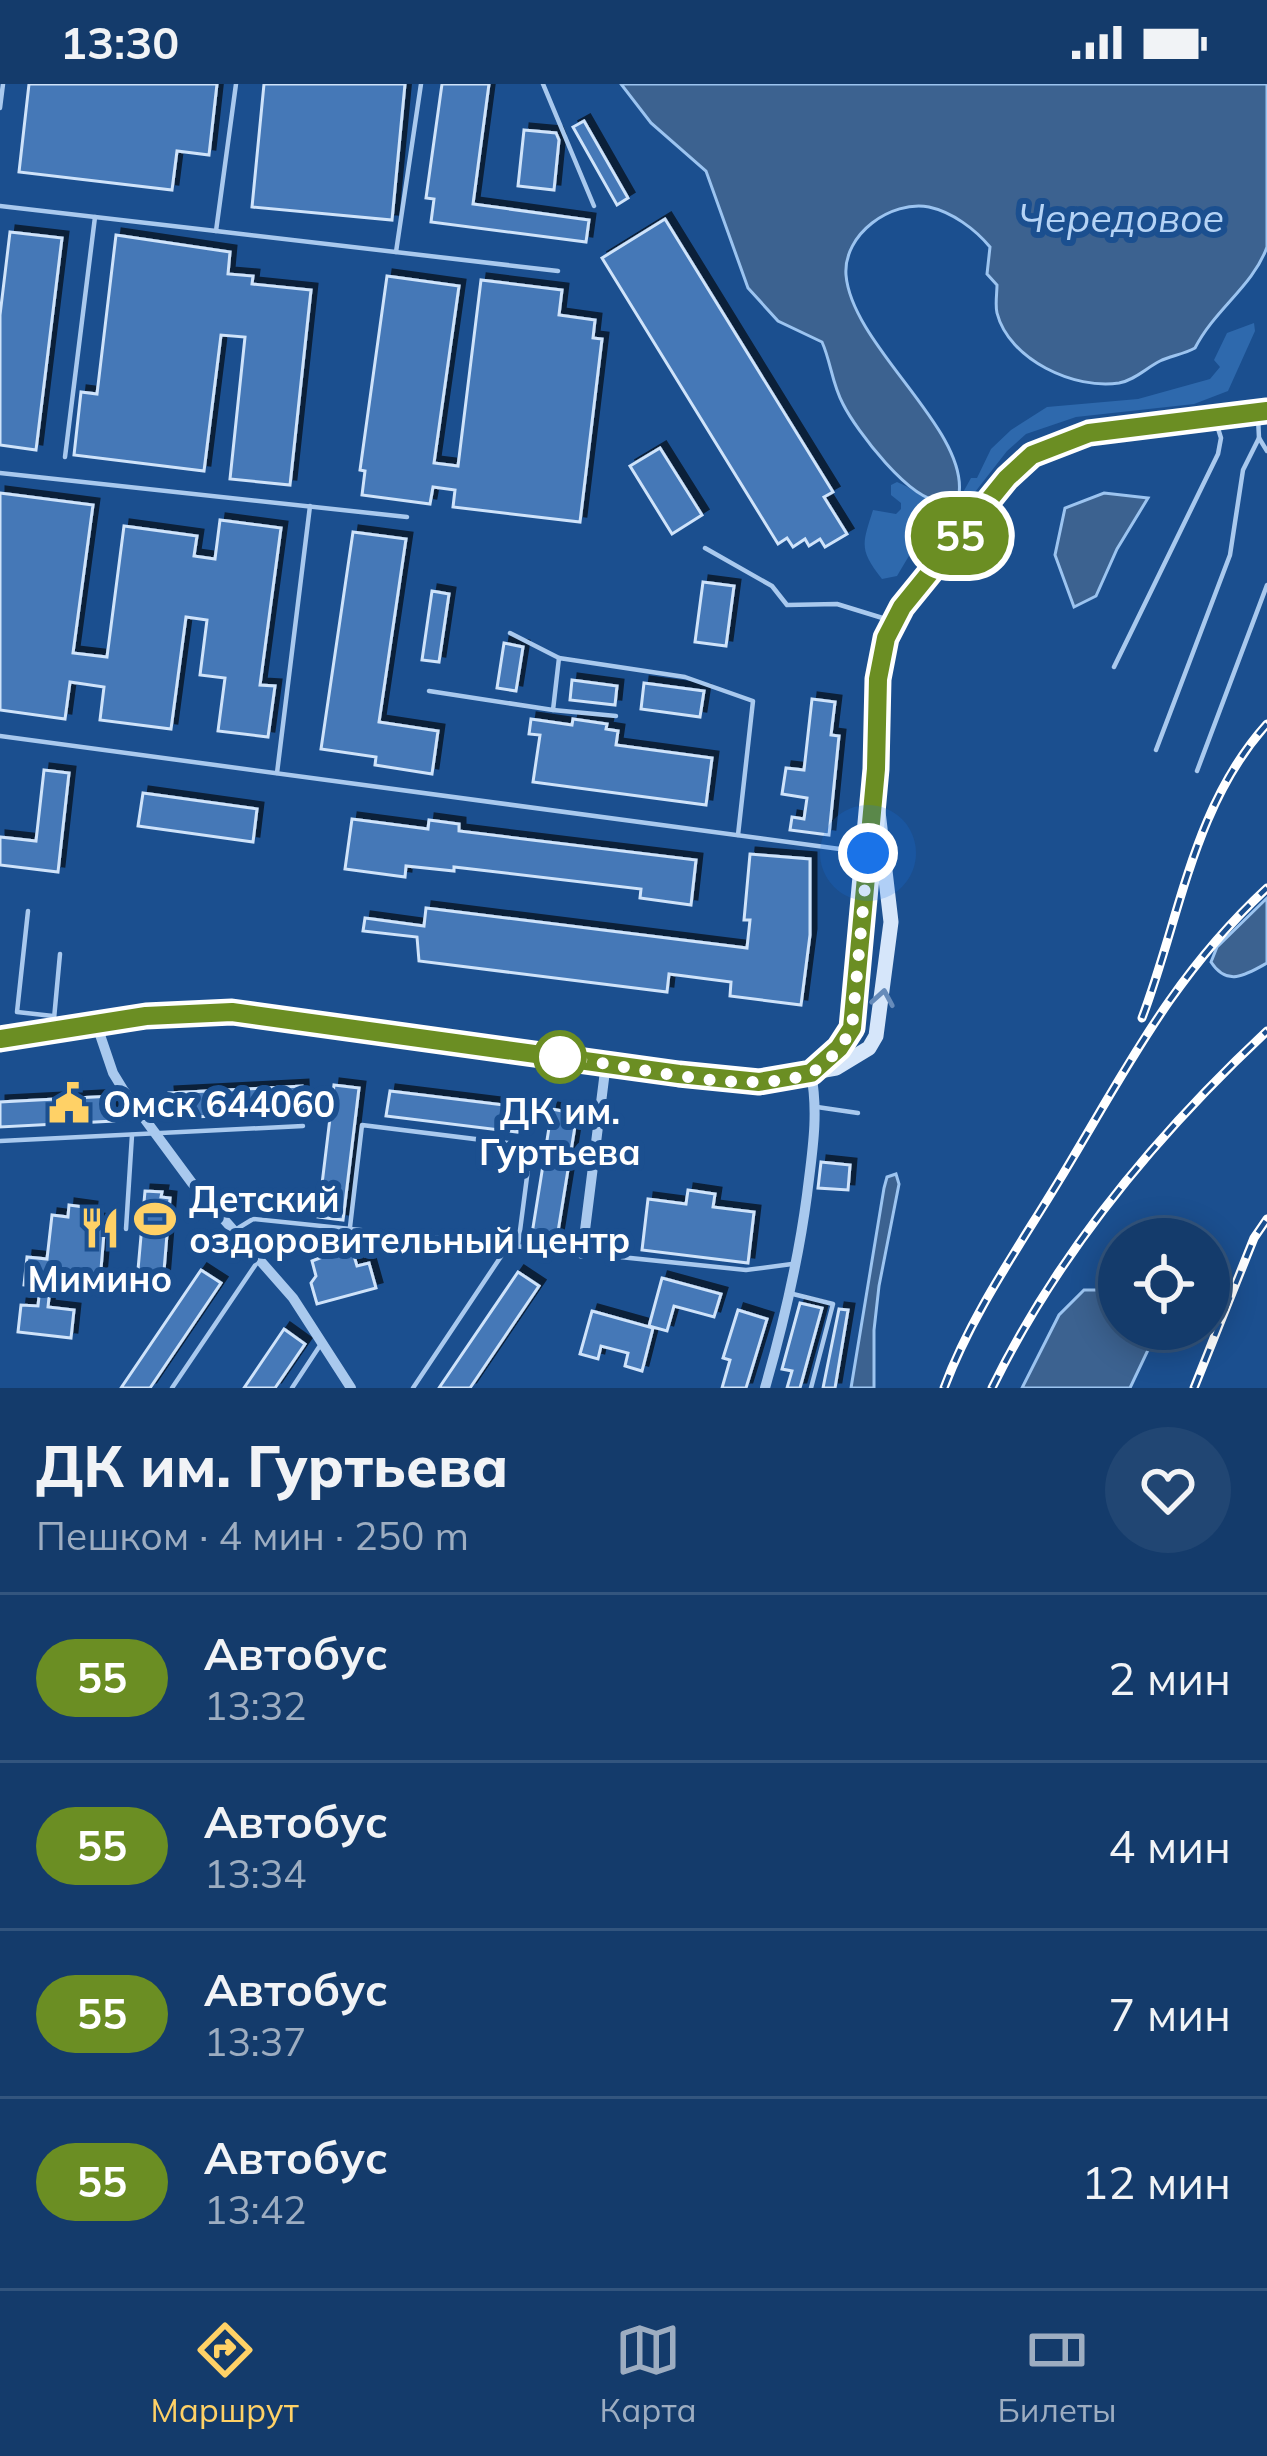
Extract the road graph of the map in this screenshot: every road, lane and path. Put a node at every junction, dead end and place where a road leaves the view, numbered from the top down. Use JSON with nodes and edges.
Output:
{"nodes":[{"id":1,"x":3,"y":84,"type":"edge"},
{"id":2,"x":236,"y":84,"type":"edge"},
{"id":3,"x":421,"y":84,"type":"edge"},
{"id":4,"x":543,"y":84,"type":"edge"},
{"id":5,"x":0,"y":108,"type":"edge"},
{"id":6,"x":0,"y":206,"type":"edge"},
{"id":7,"x":594,"y":206,"type":"dead end"},
{"id":8,"x":95,"y":217,"type":"junction"},
{"id":9,"x":217,"y":231,"type":"junction"},
{"id":10,"x":396,"y":252,"type":"junction"},
{"id":11,"x":558,"y":271,"type":"dead end"},
{"id":12,"x":1262,"y":412,"type":"edge"},
{"id":13,"x":1215,"y":418,"type":"junction"},
{"id":14,"x":1259,"y":438,"type":"junction"},
{"id":15,"x":1267,"y":451,"type":"edge"},
{"id":16,"x":65,"y":457,"type":"dead end"},
{"id":17,"x":0,"y":473,"type":"edge"},
{"id":18,"x":310,"y":506,"type":"junction"},
{"id":19,"x":407,"y":517,"type":"dead end"},
{"id":20,"x":705,"y":548,"type":"dead end"},
{"id":21,"x":1267,"y":585,"type":"edge"},
{"id":22,"x":894,"y":621,"type":"junction"},
{"id":23,"x":510,"y":633,"type":"dead end"},
{"id":24,"x":560,"y":658,"type":"junction"},
{"id":25,"x":1114,"y":667,"type":"dead end"},
{"id":26,"x":429,"y":691,"type":"dead end"},
{"id":27,"x":553,"y":710,"type":"junction"},
{"id":28,"x":616,"y":716,"type":"dead end"},
{"id":29,"x":0,"y":736,"type":"edge"},
{"id":30,"x":1156,"y":750,"type":"dead end"},
{"id":31,"x":876,"y":769,"type":"junction"},
{"id":32,"x":1197,"y":771,"type":"dead end"},
{"id":33,"x":277,"y":773,"type":"junction"},
{"id":34,"x":738,"y":835,"type":"junction"},
{"id":35,"x":868,"y":853,"type":"junction"},
{"id":36,"x":28,"y":911,"type":"dead end"},
{"id":37,"x":60,"y":954,"type":"dead end"},
{"id":38,"x":54,"y":1023,"type":"junction"},
{"id":39,"x":96,"y":1023,"type":"junction"},
{"id":40,"x":0,"y":1039,"type":"edge"},
{"id":41,"x":606,"y":1063,"type":"junction"},
{"id":42,"x":811,"y":1073,"type":"junction"},
{"id":43,"x":818,"y":1107,"type":"junction"},
{"id":44,"x":858,"y":1113,"type":"dead end"},
{"id":45,"x":303,"y":1126,"type":"dead end"},
{"id":46,"x":154,"y":1133,"type":"junction"},
{"id":47,"x":132,"y":1135,"type":"junction"},
{"id":48,"x":0,"y":1141,"type":"edge"},
{"id":49,"x":350,"y":1227,"type":"junction"},
{"id":50,"x":126,"y":1228,"type":"dead end"},
{"id":51,"x":236,"y":1235,"type":"junction"},
{"id":52,"x":202,"y":1246,"type":"dead end"},
{"id":53,"x":508,"y":1246,"type":"junction"},
{"id":54,"x":518,"y":1248,"type":"junction"},
{"id":55,"x":582,"y":1254,"type":"junction"},
{"id":56,"x":258,"y":1261,"type":"junction"},
{"id":57,"x":798,"y":1262,"type":"junction"},
{"id":58,"x":793,"y":1294,"type":"junction"},
{"id":59,"x":323,"y":1343,"type":"junction"},
{"id":60,"x":172,"y":1388,"type":"edge"},
{"id":61,"x":292,"y":1388,"type":"edge"},
{"id":62,"x":351,"y":1388,"type":"edge"},
{"id":63,"x":413,"y":1388,"type":"edge"},
{"id":64,"x":765,"y":1388,"type":"edge"},
{"id":65,"x":811,"y":1388,"type":"edge"}],
"edges":[{"from":1,"to":5,"type":"lane"},
{"from":2,"to":9,"type":"lane"},
{"from":3,"to":10,"type":"lane"},
{"from":4,"to":7,"type":"lane"},
{"from":6,"to":8,"type":"lane"},
{"from":8,"to":9,"type":"lane"},
{"from":8,"to":16,"type":"lane"},
{"from":9,"to":10,"type":"lane"},
{"from":10,"to":11,"type":"lane"},
{"from":12,"to":13,"type":"main road"},
{"from":12,"to":14,"type":"lane"},
{"from":13,"to":22,"type":"main road"},
{"from":13,"to":25,"type":"lane"},
{"from":14,"to":15,"type":"lane"},
{"from":14,"to":30,"type":"lane"},
{"from":17,"to":18,"type":"lane"},
{"from":18,"to":19,"type":"lane"},
{"from":18,"to":33,"type":"lane"},
{"from":20,"to":22,"type":"lane"},
{"from":21,"to":32,"type":"lane"},
{"from":22,"to":31,"type":"main road"},
{"from":23,"to":24,"type":"lane"},
{"from":24,"to":27,"type":"lane"},
{"from":24,"to":34,"type":"lane"},
{"from":26,"to":27,"type":"lane"},
{"from":27,"to":28,"type":"lane"},
{"from":29,"to":33,"type":"lane"},
{"from":31,"to":35,"type":"main road"},
{"from":42,"to":31,"type":"main road","one_way":true},
{"from":33,"to":34,"type":"lane"},
{"from":34,"to":35,"type":"lane"},
{"from":35,"to":42,"type":"main road"},
{"from":36,"to":38,"type":"lane"},
{"from":37,"to":38,"type":"lane"},
{"from":38,"to":39,"type":"main road"},
{"from":38,"to":40,"type":"main road"},
{"from":39,"to":41,"type":"main road"},
{"from":39,"to":46,"type":"street"},
{"from":41,"to":42,"type":"main road"},
{"from":41,"to":55,"type":"street"},
{"from":42,"to":43,"type":"street"},
{"from":43,"to":44,"type":"lane"},
{"from":43,"to":57,"type":"street"},
{"from":45,"to":46,"type":"lane"},
{"from":46,"to":47,"type":"lane"},
{"from":46,"to":51,"type":"street"},
{"from":47,"to":48,"type":"lane"},
{"from":47,"to":50,"type":"lane"},
{"from":49,"to":51,"type":"lane"},
{"from":49,"to":53,"type":"lane"},
{"from":49,"to":54,"type":"lane"},
{"from":51,"to":52,"type":"lane"},
{"from":51,"to":56,"type":"street"},
{"from":53,"to":54,"type":"lane"},
{"from":53,"to":63,"type":"lane"},
{"from":54,"to":55,"type":"lane"},
{"from":55,"to":57,"type":"lane"},
{"from":56,"to":59,"type":"street"},
{"from":56,"to":60,"type":"lane"},
{"from":57,"to":58,"type":"street"},
{"from":58,"to":64,"type":"street"},
{"from":58,"to":65,"type":"lane"},
{"from":59,"to":61,"type":"lane"},
{"from":59,"to":62,"type":"street"}]}
